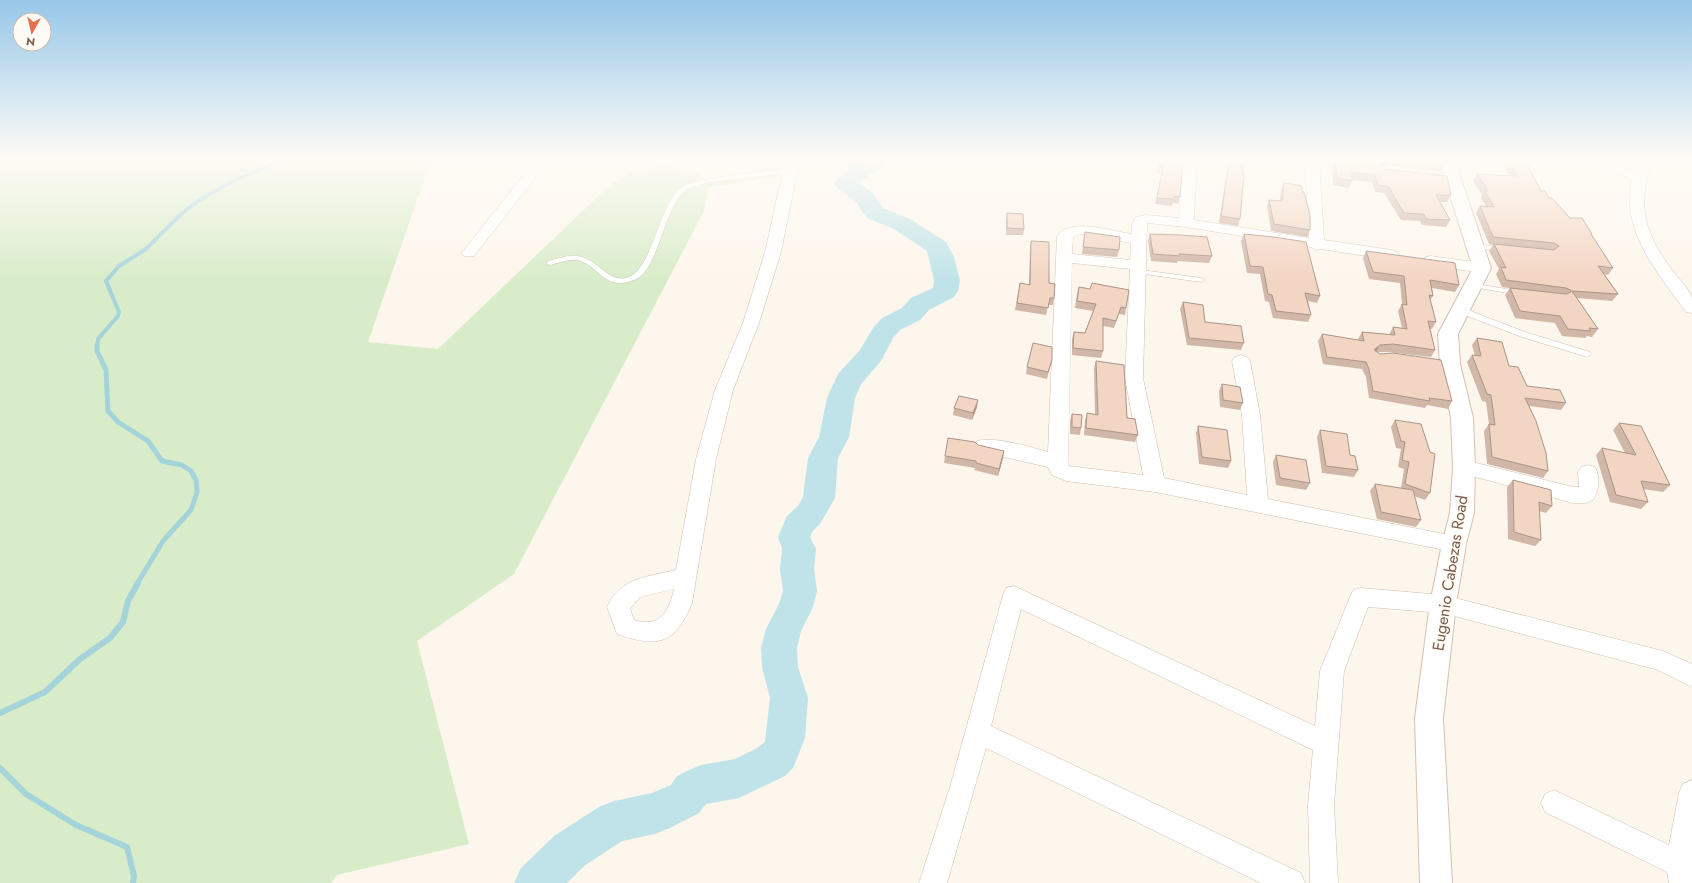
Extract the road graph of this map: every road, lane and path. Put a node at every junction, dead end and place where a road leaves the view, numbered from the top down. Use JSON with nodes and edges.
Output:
{"nodes":[{"id":1,"x":511,"y":199,"type":"edge"},
{"id":2,"x":675,"y":199,"type":"edge"},
{"id":3,"x":784,"y":199,"type":"edge"},
{"id":4,"x":1187,"y":199,"type":"edge"},
{"id":5,"x":1314,"y":199,"type":"edge"},
{"id":6,"x":1456,"y":199,"type":"edge"},
{"id":7,"x":1636,"y":199,"type":"edge"},
{"id":8,"x":1186,"y":223,"type":"junction"},
{"id":9,"x":1138,"y":240,"type":"junction"},
{"id":10,"x":1317,"y":245,"type":"junction"},
{"id":11,"x":1472,"y":246,"type":"junction"},
{"id":12,"x":1511,"y":249,"type":"edge"},
{"id":13,"x":469,"y":253,"type":"dead end"},
{"id":14,"x":1403,"y":257,"type":"edge"},
{"id":15,"x":1064,"y":258,"type":"junction"},
{"id":16,"x":1419,"y":259,"type":"edge"},
{"id":17,"x":550,"y":263,"type":"dead end"},
{"id":18,"x":1137,"y":268,"type":"junction"},
{"id":19,"x":1477,"y":277,"type":"junction"},
{"id":20,"x":1201,"y":280,"type":"dead end"},
{"id":21,"x":1531,"y":295,"type":"edge"},
{"id":22,"x":1692,"y":308,"type":"edge"},
{"id":23,"x":1460,"y":310,"type":"junction"},
{"id":24,"x":1587,"y":354,"type":"dead end"},
{"id":25,"x":1242,"y":361,"type":"dead end"},
{"id":26,"x":984,"y":446,"type":"edge"},
{"id":27,"x":1057,"y":462,"type":"junction"},
{"id":28,"x":1464,"y":467,"type":"junction"},
{"id":29,"x":1588,"y":472,"type":"dead end"},
{"id":30,"x":1155,"y":484,"type":"junction"},
{"id":31,"x":1258,"y":505,"type":"junction"},
{"id":32,"x":1454,"y":544,"type":"junction"},
{"id":33,"x":686,"y":577,"type":"dead end"},
{"id":34,"x":1443,"y":604,"type":"junction"},
{"id":35,"x":1692,"y":676,"type":"edge"},
{"id":36,"x":978,"y":732,"type":"junction"},
{"id":37,"x":1326,"y":744,"type":"junction"},
{"id":38,"x":1692,"y":793,"type":"edge"},
{"id":39,"x":1554,"y":804,"type":"dead end"},
{"id":40,"x":1681,"y":874,"type":"edge"},
{"id":41,"x":933,"y":883,"type":"edge"},
{"id":42,"x":1291,"y":883,"type":"edge"},
{"id":43,"x":1324,"y":883,"type":"edge"},
{"id":44,"x":1436,"y":883,"type":"edge"}],
"edges":[{"from":1,"to":13,"type":"street"},
{"from":2,"to":17,"type":"lane"},
{"from":3,"to":33,"type":"street"},
{"from":4,"to":8,"type":"street"},
{"from":5,"to":10,"type":"street"},
{"from":6,"to":11,"type":"street"},
{"from":7,"to":22,"type":"street"},
{"from":8,"to":9,"type":"street"},
{"from":8,"to":10,"type":"street"},
{"from":9,"to":15,"type":"street"},
{"from":9,"to":18,"type":"street"},
{"from":10,"to":14,"type":"street"},
{"from":11,"to":12,"type":"lane"},
{"from":11,"to":19,"type":"street"},
{"from":15,"to":18,"type":"street"},
{"from":15,"to":27,"type":"street"},
{"from":16,"to":19,"type":"street"},
{"from":18,"to":20,"type":"lane"},
{"from":18,"to":30,"type":"street"},
{"from":19,"to":21,"type":"lane"},
{"from":19,"to":23,"type":"street","name":"Eugenio Cabezas Road"},
{"from":23,"to":24,"type":"lane"},
{"from":23,"to":28,"type":"street","name":"Eugenio Cabezas Road"},
{"from":25,"to":31,"type":"street"},
{"from":26,"to":27,"type":"street"},
{"from":27,"to":30,"type":"street"},
{"from":28,"to":29,"type":"street"},
{"from":28,"to":32,"type":"street","name":"Eugenio Cabezas Road"},
{"from":30,"to":31,"type":"street"},
{"from":31,"to":32,"type":"street"},
{"from":32,"to":34,"type":"street","name":"Eugenio Cabezas Road"},
{"from":34,"to":35,"type":"street"},
{"from":34,"to":37,"type":"street"},
{"from":34,"to":44,"type":"street","name":"Eugenio Cabezas Road"},
{"from":36,"to":37,"type":"street"},
{"from":36,"to":41,"type":"street"},
{"from":36,"to":42,"type":"street"},
{"from":37,"to":43,"type":"street"},
{"from":38,"to":40,"type":"street"},
{"from":39,"to":40,"type":"street"}]}
